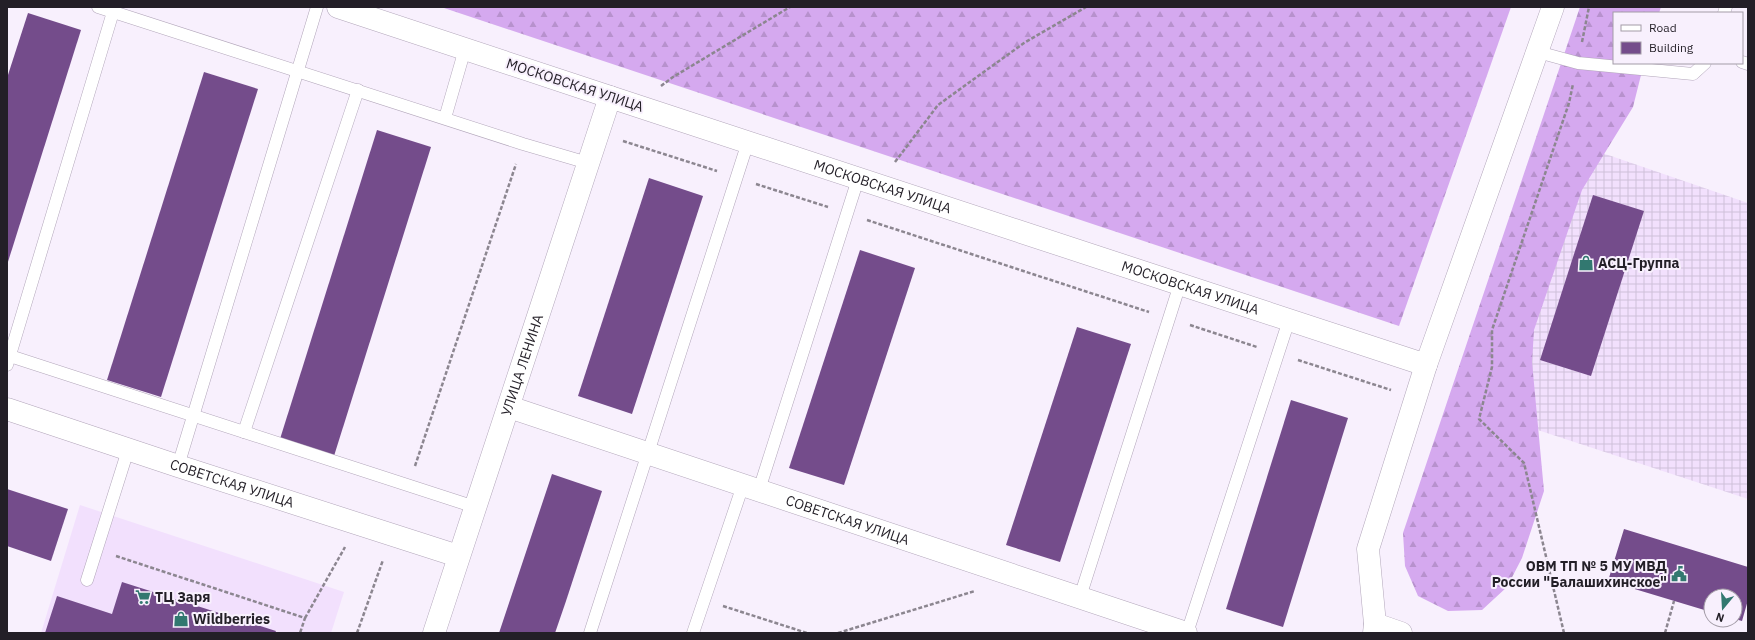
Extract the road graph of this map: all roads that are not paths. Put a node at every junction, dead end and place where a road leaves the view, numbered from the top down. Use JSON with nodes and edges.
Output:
{"nodes":[{"id":1,"x":98,"y":7,"type":"edge"},
{"id":2,"x":318,"y":7,"type":"edge"},
{"id":3,"x":338,"y":7,"type":"edge"},
{"id":4,"x":1553,"y":7,"type":"edge"},
{"id":5,"x":113,"y":12,"type":"junction"},
{"id":6,"x":464,"y":49,"type":"junction"},
{"id":7,"x":1538,"y":52,"type":"junction"},
{"id":8,"x":1704,"y":64,"type":"edge"},
{"id":9,"x":298,"y":72,"type":"junction"},
{"id":10,"x":358,"y":90,"type":"junction"},
{"id":11,"x":610,"y":97,"type":"junction"},
{"id":12,"x":445,"y":118,"type":"junction"},
{"id":13,"x":748,"y":142,"type":"junction"},
{"id":14,"x":588,"y":163,"type":"junction"},
{"id":15,"x":868,"y":182,"type":"junction"},
{"id":16,"x":1180,"y":284,"type":"junction"},
{"id":17,"x":1289,"y":320,"type":"junction"},
{"id":18,"x":8,"y":360,"type":"edge"},
{"id":19,"x":1426,"y":365,"type":"junction"},
{"id":20,"x":509,"y":407,"type":"junction"},
{"id":21,"x":7,"y":409,"type":"edge"},
{"id":22,"x":193,"y":417,"type":"junction"},
{"id":23,"x":244,"y":432,"type":"junction"},
{"id":24,"x":128,"y":450,"type":"junction"},
{"id":25,"x":649,"y":453,"type":"junction"},
{"id":26,"x":178,"y":466,"type":"junction"},
{"id":27,"x":751,"y":487,"type":"junction"},
{"id":28,"x":475,"y":507,"type":"junction"},
{"id":29,"x":458,"y":556,"type":"junction"},
{"id":30,"x":87,"y":580,"type":"dead end"},
{"id":31,"x":1080,"y":597,"type":"junction"},
{"id":32,"x":1375,"y":629,"type":"edge"},
{"id":33,"x":434,"y":633,"type":"edge"},
{"id":34,"x":590,"y":633,"type":"edge"},
{"id":35,"x":693,"y":633,"type":"edge"},
{"id":36,"x":1187,"y":633,"type":"edge"},
{"id":37,"x":1401,"y":633,"type":"edge"}],
"edges":[{"from":1,"to":5,"type":"lane"},
{"from":2,"to":9,"type":"lane"},
{"from":3,"to":6,"type":"street","name":"МОСКОВСКАЯ УЛИЦА"},
{"from":4,"to":7,"type":"street"},
{"from":5,"to":9,"type":"lane"},
{"from":5,"to":18,"type":"lane"},
{"from":6,"to":11,"type":"street","name":"МОСКОВСКАЯ УЛИЦА"},
{"from":6,"to":12,"type":"lane"},
{"from":7,"to":8,"type":"lane"},
{"from":7,"to":19,"type":"street"},
{"from":9,"to":10,"type":"lane"},
{"from":9,"to":22,"type":"lane"},
{"from":10,"to":12,"type":"lane"},
{"from":10,"to":23,"type":"lane"},
{"from":11,"to":13,"type":"street","name":"МОСКОВСКАЯ УЛИЦА"},
{"from":11,"to":14,"type":"street","name":"УЛИЦА ЛЕНИНА"},
{"from":12,"to":14,"type":"lane"},
{"from":13,"to":15,"type":"street","name":"МОСКОВСКАЯ УЛИЦА"},
{"from":13,"to":25,"type":"lane"},
{"from":14,"to":20,"type":"street","name":"УЛИЦА ЛЕНИНА"},
{"from":15,"to":16,"type":"street","name":"МОСКОВСКАЯ УЛИЦА"},
{"from":15,"to":27,"type":"lane"},
{"from":16,"to":17,"type":"street","name":"МОСКОВСКАЯ УЛИЦА"},
{"from":16,"to":31,"type":"lane"},
{"from":17,"to":19,"type":"street","name":"МОСКОВСКАЯ УЛИЦА"},
{"from":17,"to":36,"type":"lane"},
{"from":18,"to":22,"type":"lane"},
{"from":19,"to":32,"type":"street"},
{"from":20,"to":25,"type":"street","name":"СОВЕТСКАЯ УЛИЦА"},
{"from":20,"to":28,"type":"street","name":"УЛИЦА ЛЕНИНА"},
{"from":21,"to":24,"type":"street","name":"СОВЕТСКАЯ УЛИЦА"},
{"from":22,"to":23,"type":"lane"},
{"from":22,"to":26,"type":"lane"},
{"from":23,"to":28,"type":"lane"},
{"from":24,"to":26,"type":"street","name":"СОВЕТСКАЯ УЛИЦА"},
{"from":24,"to":30,"type":"lane"},
{"from":25,"to":27,"type":"street","name":"СОВЕТСКАЯ УЛИЦА"},
{"from":25,"to":34,"type":"lane"},
{"from":26,"to":29,"type":"street","name":"СОВЕТСКАЯ УЛИЦА"},
{"from":27,"to":31,"type":"street","name":"СОВЕТСКАЯ УЛИЦА"},
{"from":27,"to":35,"type":"lane"},
{"from":28,"to":29,"type":"street","name":"УЛИЦА ЛЕНИНА"},
{"from":29,"to":33,"type":"street","name":"УЛИЦА ЛЕНИНА"},
{"from":31,"to":36,"type":"street","name":"СОВЕТСКАЯ УЛИЦА"},
{"from":32,"to":37,"type":"street"}]}
